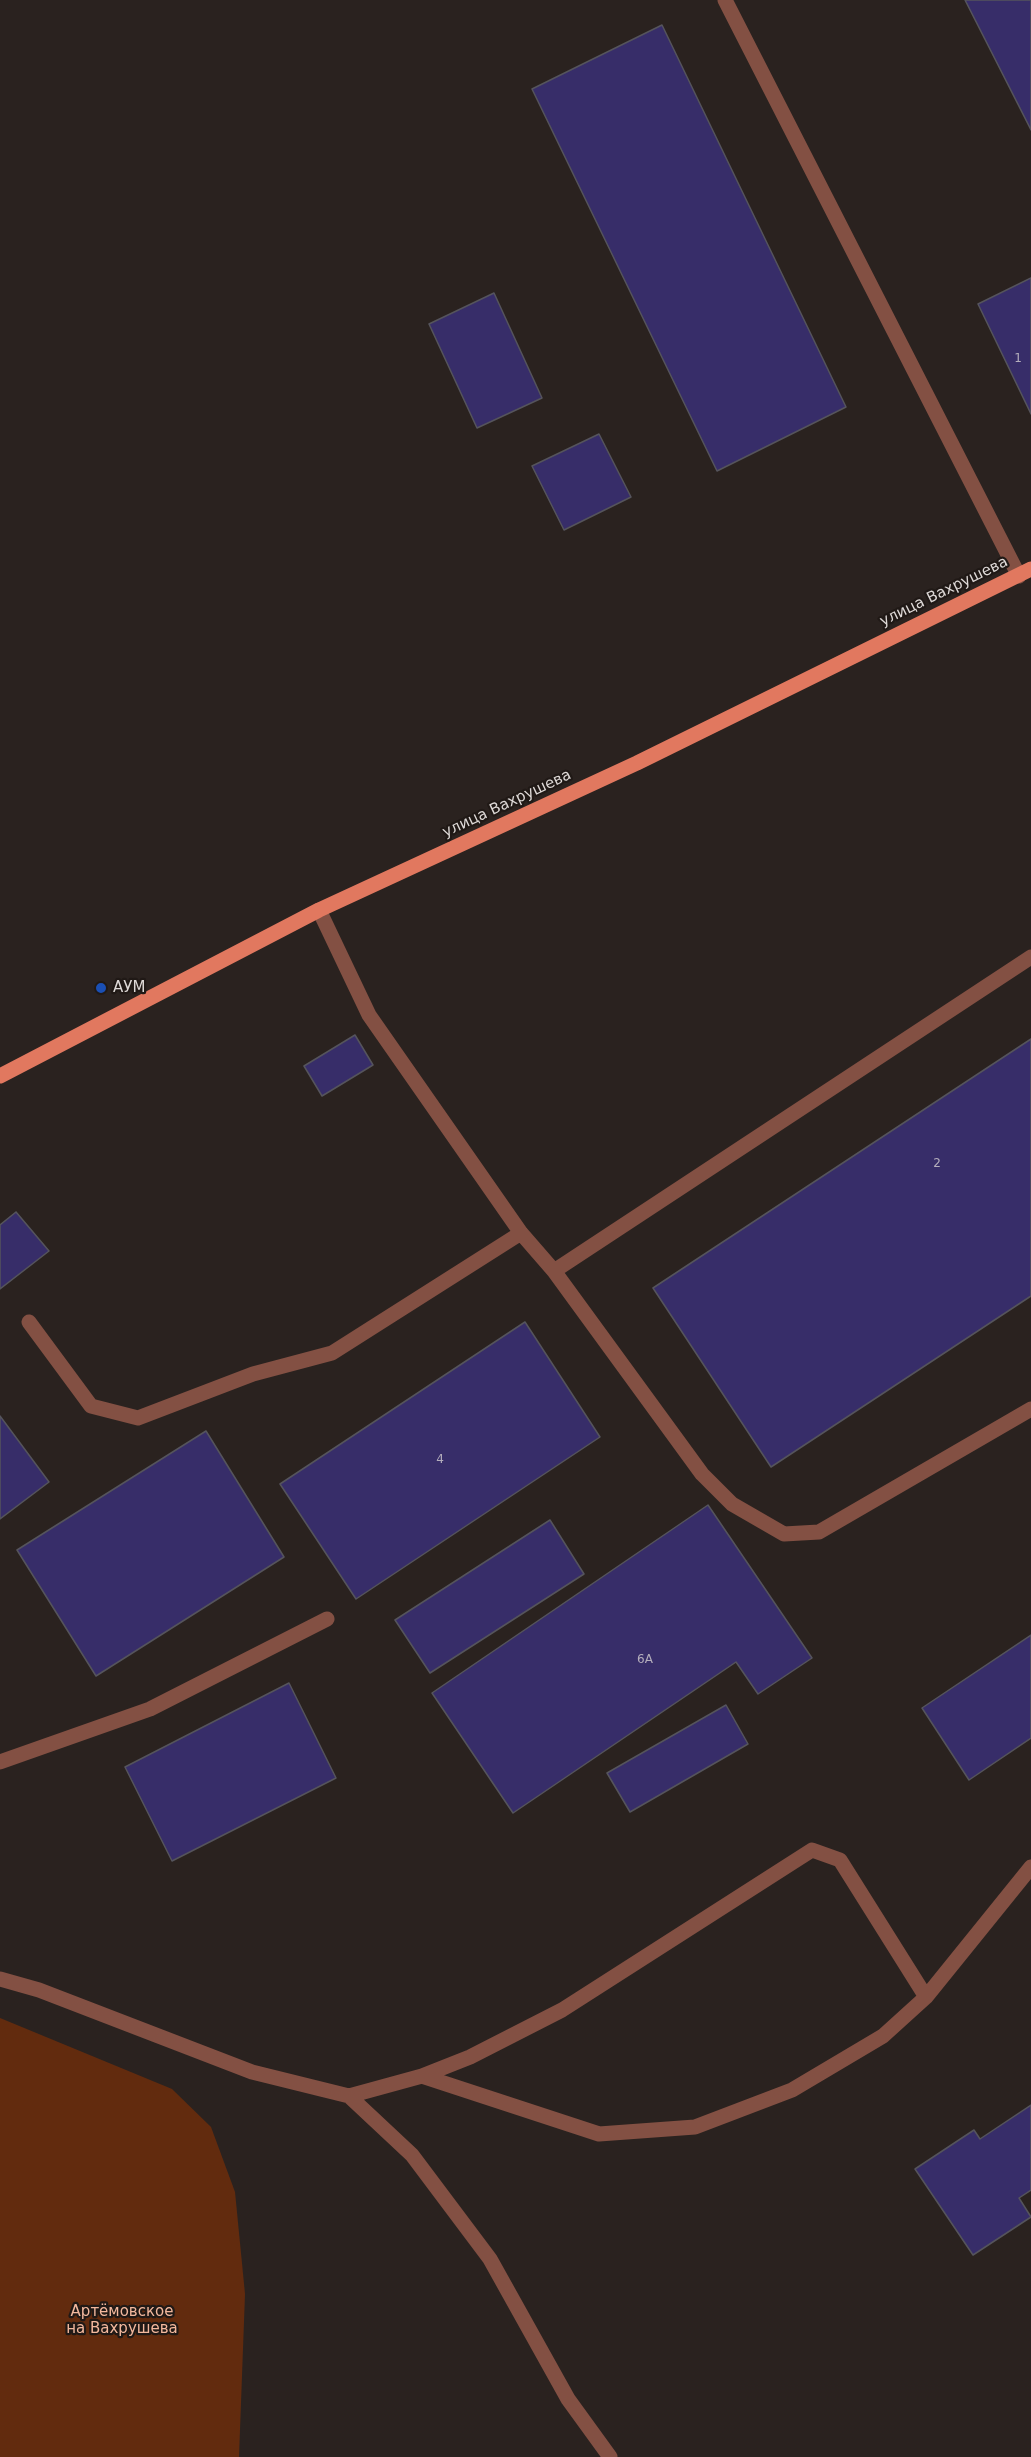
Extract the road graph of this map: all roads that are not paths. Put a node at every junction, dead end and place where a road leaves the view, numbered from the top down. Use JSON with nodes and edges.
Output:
{"nodes":[{"id":1,"x":725,"y":0,"type":"edge"},
{"id":2,"x":1025,"y":572,"type":"edge"},
{"id":3,"x":319,"y":910,"type":"junction"},
{"id":4,"x":1031,"y":957,"type":"edge"},
{"id":5,"x":0,"y":1076,"type":"edge"},
{"id":6,"x":521,"y":1233,"type":"junction"},
{"id":7,"x":554,"y":1271,"type":"junction"},
{"id":8,"x":29,"y":1322,"type":"dead end"},
{"id":9,"x":1031,"y":1409,"type":"edge"},
{"id":10,"x":327,"y":1619,"type":"dead end"},
{"id":11,"x":0,"y":1762,"type":"edge"},
{"id":12,"x":1031,"y":1867,"type":"edge"},
{"id":13,"x":0,"y":1979,"type":"edge"},
{"id":14,"x":926,"y":1997,"type":"junction"},
{"id":15,"x":422,"y":2076,"type":"junction"},
{"id":16,"x":349,"y":2096,"type":"junction"},
{"id":17,"x":610,"y":2457,"type":"edge"}],
"edges":[{"from":1,"to":2,"type":"lane"},
{"from":2,"to":3,"type":"main road","name":"улица Вахрушева"},
{"from":3,"to":5,"type":"main road","name":"улица Вахрушева"},
{"from":3,"to":6,"type":"lane"},
{"from":4,"to":7,"type":"lane"},
{"from":6,"to":7,"type":"lane"},
{"from":6,"to":8,"type":"lane"},
{"from":7,"to":9,"type":"lane"},
{"from":10,"to":11,"type":"lane"},
{"from":12,"to":14,"type":"lane"},
{"from":13,"to":16,"type":"lane"},
{"from":14,"to":15,"type":"lane"},
{"from":14,"to":15,"type":"lane"},
{"from":15,"to":16,"type":"lane"},
{"from":16,"to":17,"type":"lane"}]}
